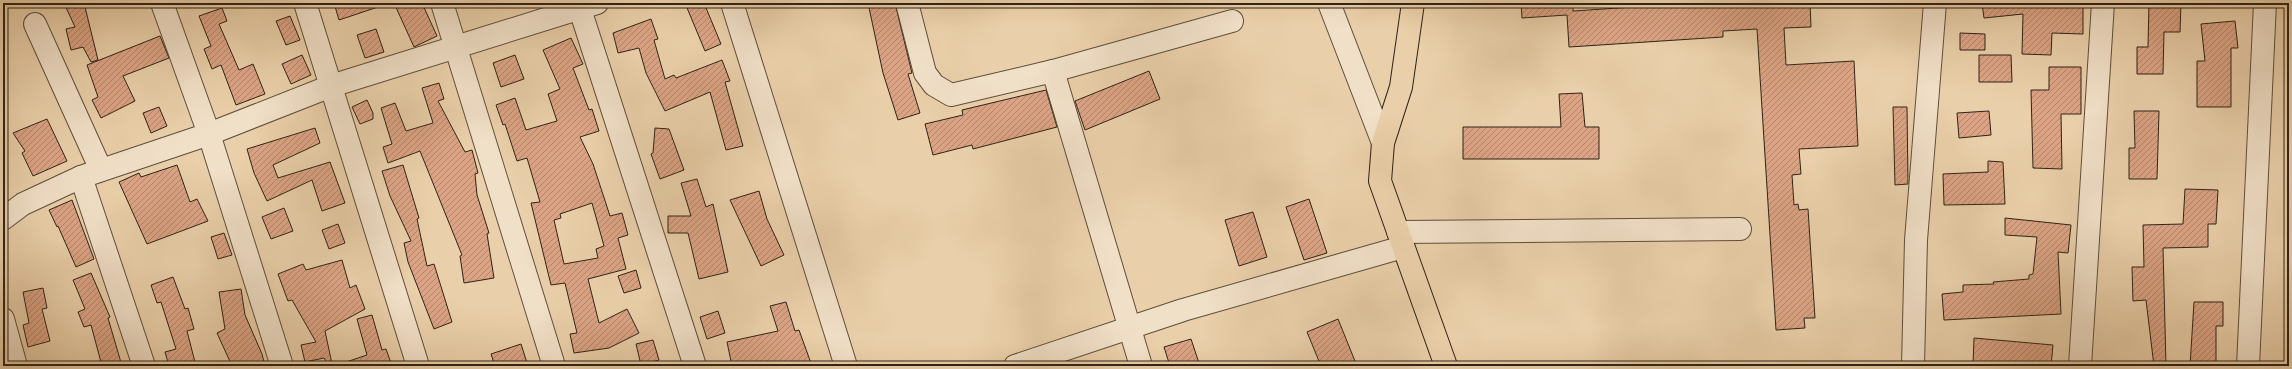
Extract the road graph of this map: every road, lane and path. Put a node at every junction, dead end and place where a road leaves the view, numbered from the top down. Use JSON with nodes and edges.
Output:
{"nodes":[{"id":1,"x":162,"y":3,"type":"edge"},
{"id":2,"x":305,"y":3,"type":"edge"},
{"id":3,"x":442,"y":3,"type":"edge"},
{"id":4,"x":732,"y":3,"type":"edge"},
{"id":5,"x":907,"y":3,"type":"edge"},
{"id":6,"x":1329,"y":3,"type":"edge"},
{"id":7,"x":1413,"y":3,"type":"edge"},
{"id":8,"x":1935,"y":3,"type":"edge"},
{"id":9,"x":2103,"y":3,"type":"edge"},
{"id":10,"x":2265,"y":3,"type":"edge"},
{"id":11,"x":585,"y":5,"type":"edge"},
{"id":12,"x":1232,"y":21,"type":"dead end"},
{"id":13,"x":35,"y":24,"type":"dead end"},
{"id":14,"x":456,"y":46,"type":"junction"},
{"id":15,"x":1053,"y":71,"type":"junction"},
{"id":16,"x":331,"y":86,"type":"junction"},
{"id":17,"x":209,"y":134,"type":"junction"},
{"id":18,"x":1383,"y":143,"type":"junction"},
{"id":19,"x":91,"y":174,"type":"junction"},
{"id":20,"x":3,"y":220,"type":"edge"},
{"id":21,"x":1740,"y":229,"type":"dead end"},
{"id":22,"x":1400,"y":239,"type":"junction"},
{"id":23,"x":3,"y":319,"type":"edge"},
{"id":24,"x":1128,"y":328,"type":"junction"},
{"id":25,"x":16,"y":366,"type":"edge"},
{"id":26,"x":144,"y":366,"type":"edge"},
{"id":27,"x":282,"y":366,"type":"edge"},
{"id":28,"x":418,"y":366,"type":"edge"},
{"id":29,"x":554,"y":366,"type":"edge"},
{"id":30,"x":695,"y":366,"type":"edge"},
{"id":31,"x":846,"y":366,"type":"edge"},
{"id":32,"x":1015,"y":366,"type":"edge"},
{"id":33,"x":1141,"y":366,"type":"edge"},
{"id":34,"x":1446,"y":366,"type":"edge"},
{"id":35,"x":1913,"y":366,"type":"edge"},
{"id":36,"x":2080,"y":366,"type":"edge"},
{"id":37,"x":2248,"y":366,"type":"edge"}],
"edges":[{"from":1,"to":17,"type":"street"},
{"from":2,"to":16,"type":"street"},
{"from":3,"to":14,"type":"street"},
{"from":4,"to":31,"type":"street"},
{"from":5,"to":15,"type":"street"},
{"from":6,"to":18,"type":"street"},
{"from":7,"to":18,"type":"main road"},
{"from":8,"to":35,"type":"street"},
{"from":9,"to":36,"type":"street"},
{"from":10,"to":37,"type":"street"},
{"from":11,"to":14,"type":"street"},
{"from":11,"to":30,"type":"street"},
{"from":12,"to":15,"type":"street"},
{"from":13,"to":19,"type":"street"},
{"from":14,"to":16,"type":"street"},
{"from":14,"to":29,"type":"street"},
{"from":15,"to":24,"type":"street"},
{"from":16,"to":17,"type":"street"},
{"from":16,"to":28,"type":"street"},
{"from":17,"to":19,"type":"street"},
{"from":17,"to":27,"type":"street"},
{"from":18,"to":22,"type":"main road"},
{"from":19,"to":20,"type":"street"},
{"from":19,"to":26,"type":"street"},
{"from":21,"to":22,"type":"street"},
{"from":22,"to":24,"type":"street"},
{"from":22,"to":34,"type":"main road"},
{"from":23,"to":25,"type":"street"},
{"from":24,"to":32,"type":"street"},
{"from":24,"to":33,"type":"street"}]}
